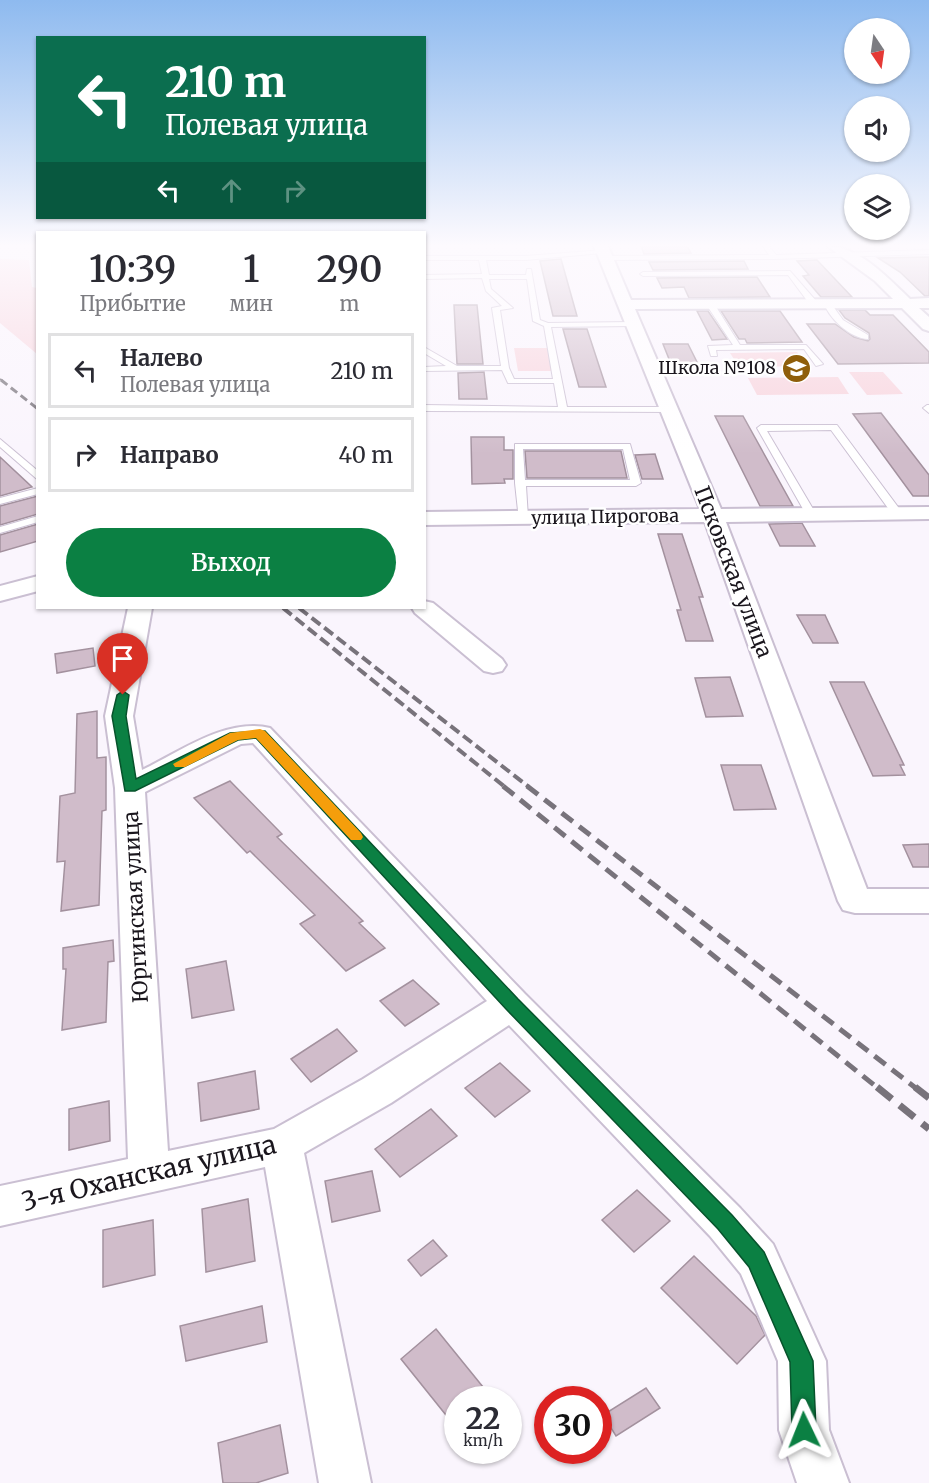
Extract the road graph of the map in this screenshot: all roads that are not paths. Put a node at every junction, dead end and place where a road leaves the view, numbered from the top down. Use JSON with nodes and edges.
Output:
{"nodes":[{"id":1,"x":497,"y":315,"type":"edge"},
{"id":2,"x":530,"y":315,"type":"edge"},
{"id":3,"x":620,"y":315,"type":"edge"},
{"id":4,"x":629,"y":315,"type":"edge"},
{"id":5,"x":717,"y":315,"type":"edge"},
{"id":6,"x":832,"y":315,"type":"edge"},
{"id":7,"x":917,"y":315,"type":"edge"},
{"id":8,"x":547,"y":325,"type":"junction"},
{"id":9,"x":929,"y":326,"type":"edge"},
{"id":10,"x":865,"y":338,"type":"dead end"},
{"id":11,"x":738,"y":348,"type":"junction"},
{"id":12,"x":426,"y":351,"type":"edge"},
{"id":13,"x":714,"y":354,"type":"dead end"},
{"id":14,"x":819,"y":364,"type":"dead end"},
{"id":15,"x":454,"y":368,"type":"junction"},
{"id":16,"x":505,"y":368,"type":"junction"},
{"id":17,"x":426,"y":369,"type":"edge"},
{"id":18,"x":557,"y":381,"type":"junction"},
{"id":19,"x":426,"y":408,"type":"edge"},
{"id":20,"x":562,"y":408,"type":"junction"},
{"id":21,"x":668,"y":410,"type":"junction"},
{"id":22,"x":0,"y":442,"type":"edge"},
{"id":23,"x":36,"y":475,"type":"edge"},
{"id":24,"x":520,"y":483,"type":"junction"},
{"id":25,"x":36,"y":492,"type":"edge"},
{"id":26,"x":0,"y":501,"type":"edge"},
{"id":27,"x":897,"y":513,"type":"junction"},
{"id":28,"x":811,"y":514,"type":"junction"},
{"id":29,"x":713,"y":515,"type":"junction"},
{"id":30,"x":927,"y":515,"type":"edge"},
{"id":31,"x":523,"y":518,"type":"junction"},
{"id":32,"x":426,"y":519,"type":"edge"},
{"id":33,"x":36,"y":520,"type":"edge"},
{"id":34,"x":0,"y":530,"type":"edge"},
{"id":35,"x":36,"y":584,"type":"edge"},
{"id":36,"x":0,"y":594,"type":"edge"},
{"id":37,"x":140,"y":609,"type":"edge"},
{"id":38,"x":425,"y":609,"type":"edge"},
{"id":39,"x":493,"y":665,"type":"dead end"},
{"id":40,"x":130,"y":788,"type":"junction"},
{"id":41,"x":929,"y":901,"type":"edge"},
{"id":42,"x":512,"y":1004,"type":"junction"},
{"id":43,"x":282,"y":1145,"type":"junction"},
{"id":44,"x":149,"y":1174,"type":"junction"},
{"id":45,"x":0,"y":1206,"type":"edge"},
{"id":46,"x":345,"y":1483,"type":"edge"},
{"id":47,"x":823,"y":1483,"type":"edge"}],
"edges":[{"from":1,"to":16,"type":"lane"},
{"from":2,"to":8,"type":"lane"},
{"from":3,"to":8,"type":"lane"},
{"from":4,"to":21,"type":"street","name":"Псковская улица"},
{"from":5,"to":11,"type":"lane"},
{"from":6,"to":10,"type":"lane"},
{"from":7,"to":9,"type":"street"},
{"from":8,"to":18,"type":"lane"},
{"from":11,"to":13,"type":"lane"},
{"from":11,"to":14,"type":"lane"},
{"from":12,"to":15,"type":"lane"},
{"from":15,"to":16,"type":"lane"},
{"from":15,"to":17,"type":"lane"},
{"from":16,"to":18,"type":"lane"},
{"from":18,"to":20,"type":"lane"},
{"from":19,"to":20,"type":"lane"},
{"from":20,"to":21,"type":"lane"},
{"from":21,"to":29,"type":"street","name":"Псковская улица"},
{"from":22,"to":23,"type":"lane"},
{"from":24,"to":24,"type":"lane"},
{"from":24,"to":31,"type":"lane"},
{"from":25,"to":26,"type":"lane"},
{"from":27,"to":28,"type":"street","name":"улица Пирогова"},
{"from":27,"to":28,"type":"lane"},
{"from":27,"to":30,"type":"street","name":"улица Пирогова"},
{"from":28,"to":29,"type":"street","name":"улица Пирогова"},
{"from":29,"to":31,"type":"street","name":"улица Пирогова"},
{"from":29,"to":41,"type":"street","name":"Псковская улица"},
{"from":31,"to":32,"type":"street","name":"улица Пирогова"},
{"from":33,"to":34,"type":"lane"},
{"from":35,"to":36,"type":"street"},
{"from":37,"to":40,"type":"street","name":"Юргинская улица"},
{"from":38,"to":39,"type":"street"},
{"from":40,"to":42,"type":"street"},
{"from":40,"to":44,"type":"street","name":"Юргинская улица"},
{"from":42,"to":43,"type":"street","name":"3-я Оханская улица"},
{"from":42,"to":47,"type":"street"},
{"from":43,"to":44,"type":"street","name":"3-я Оханская улица"},
{"from":43,"to":46,"type":"street"},
{"from":44,"to":45,"type":"street","name":"3-я Оханская улица"}]}
